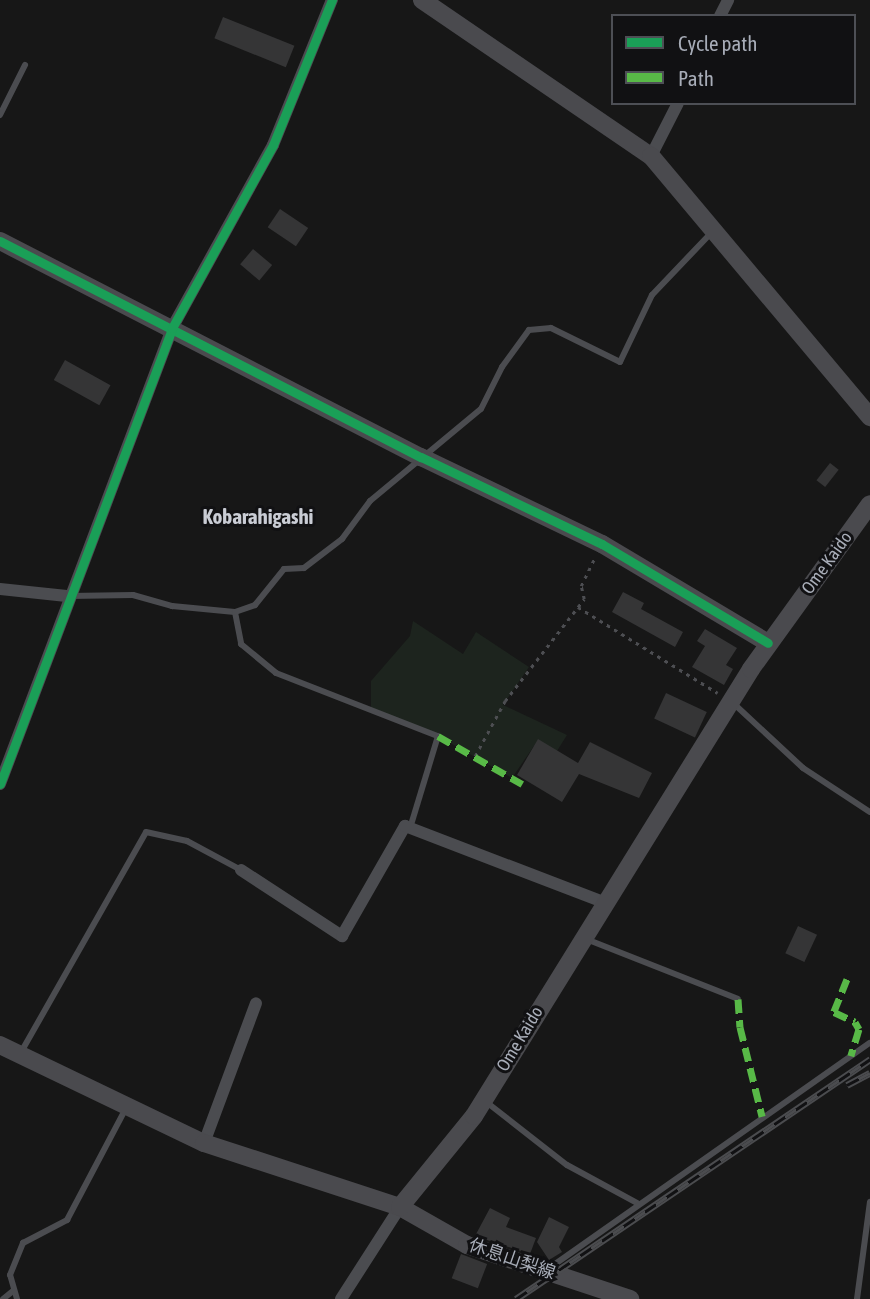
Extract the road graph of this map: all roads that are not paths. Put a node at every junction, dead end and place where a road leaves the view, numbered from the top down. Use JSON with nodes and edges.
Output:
{"nodes":[{"id":1,"x":332,"y":0,"type":"edge"},
{"id":2,"x":422,"y":0,"type":"edge"},
{"id":3,"x":25,"y":65,"type":"dead end"},
{"id":4,"x":677,"y":105,"type":"edge"},
{"id":5,"x":0,"y":115,"type":"edge"},
{"id":6,"x":651,"y":156,"type":"junction"},
{"id":7,"x":713,"y":232,"type":"junction"},
{"id":8,"x":0,"y":241,"type":"edge"},
{"id":9,"x":172,"y":328,"type":"junction"},
{"id":10,"x":870,"y":417,"type":"edge"},
{"id":11,"x":421,"y":457,"type":"junction"},
{"id":12,"x":870,"y":505,"type":"edge"},
{"id":13,"x":0,"y":589,"type":"edge"},
{"id":14,"x":67,"y":596,"type":"junction"},
{"id":15,"x":235,"y":612,"type":"junction"},
{"id":16,"x":768,"y":643,"type":"junction"},
{"id":17,"x":731,"y":701,"type":"junction"},
{"id":18,"x":0,"y":784,"type":"edge"},
{"id":19,"x":870,"y":812,"type":"edge"},
{"id":20,"x":410,"y":828,"type":"junction"},
{"id":21,"x":241,"y":870,"type":"joint"},
{"id":22,"x":603,"y":902,"type":"junction"},
{"id":23,"x":581,"y":937,"type":"junction"},
{"id":24,"x":738,"y":999,"type":"dead end"},
{"id":25,"x":256,"y":1003,"type":"dead end"},
{"id":26,"x":870,"y":1043,"type":"edge"},
{"id":27,"x":0,"y":1045,"type":"edge"},
{"id":28,"x":19,"y":1055,"type":"junction"},
{"id":29,"x":483,"y":1100,"type":"junction"},
{"id":30,"x":128,"y":1105,"type":"junction"},
{"id":31,"x":204,"y":1143,"type":"junction"},
{"id":32,"x":870,"y":1202,"type":"edge"},
{"id":33,"x":637,"y":1203,"type":"junction"},
{"id":34,"x":400,"y":1207,"type":"junction"},
{"id":35,"x":545,"y":1271,"type":"junction"},
{"id":36,"x":13,"y":1291,"type":"junction"},
{"id":37,"x":3,"y":1299,"type":"edge"},
{"id":38,"x":18,"y":1299,"type":"edge"},
{"id":39,"x":341,"y":1299,"type":"edge"},
{"id":40,"x":631,"y":1299,"type":"edge"},
{"id":41,"x":857,"y":1299,"type":"edge"}],
"edges":[{"from":1,"to":9,"type":"street"},
{"from":2,"to":6,"type":"main road"},
{"from":3,"to":5,"type":"lane"},
{"from":4,"to":6,"type":"street"},
{"from":6,"to":7,"type":"main road"},
{"from":7,"to":10,"type":"main road"},
{"from":7,"to":11,"type":"lane"},
{"from":8,"to":9,"type":"main road"},
{"from":9,"to":11,"type":"main road"},
{"from":9,"to":14,"type":"street"},
{"from":11,"to":15,"type":"lane"},
{"from":11,"to":16,"type":"main road"},
{"from":12,"to":16,"type":"main road","name":"Ome Kaido"},
{"from":13,"to":14,"type":"street"},
{"from":14,"to":15,"type":"lane"},
{"from":14,"to":18,"type":"street"},
{"from":15,"to":20,"type":"lane"},
{"from":16,"to":17,"type":"main road","name":"Ome Kaido"},
{"from":17,"to":19,"type":"lane"},
{"from":17,"to":22,"type":"main road","name":"Ome Kaido"},
{"from":20,"to":21,"type":"street"},
{"from":20,"to":22,"type":"street"},
{"from":21,"to":28,"type":"lane"},
{"from":22,"to":23,"type":"main road","name":"Ome Kaido"},
{"from":23,"to":24,"type":"lane"},
{"from":23,"to":29,"type":"main road","name":"Ome Kaido"},
{"from":25,"to":31,"type":"street"},
{"from":26,"to":33,"type":"lane"},
{"from":27,"to":28,"type":"main road"},
{"from":28,"to":30,"type":"main road"},
{"from":29,"to":33,"type":"lane"},
{"from":29,"to":34,"type":"main road","name":"Ome Kaido"},
{"from":30,"to":31,"type":"main road"},
{"from":30,"to":36,"type":"lane"},
{"from":31,"to":34,"type":"main road"},
{"from":32,"to":41,"type":"lane"},
{"from":33,"to":35,"type":"lane"},
{"from":34,"to":35,"type":"main road","name":"休息山梨線"},
{"from":34,"to":39,"type":"street"},
{"from":35,"to":40,"type":"main road","name":"休息山梨線"},
{"from":36,"to":37,"type":"lane"},
{"from":36,"to":38,"type":"lane"}]}
